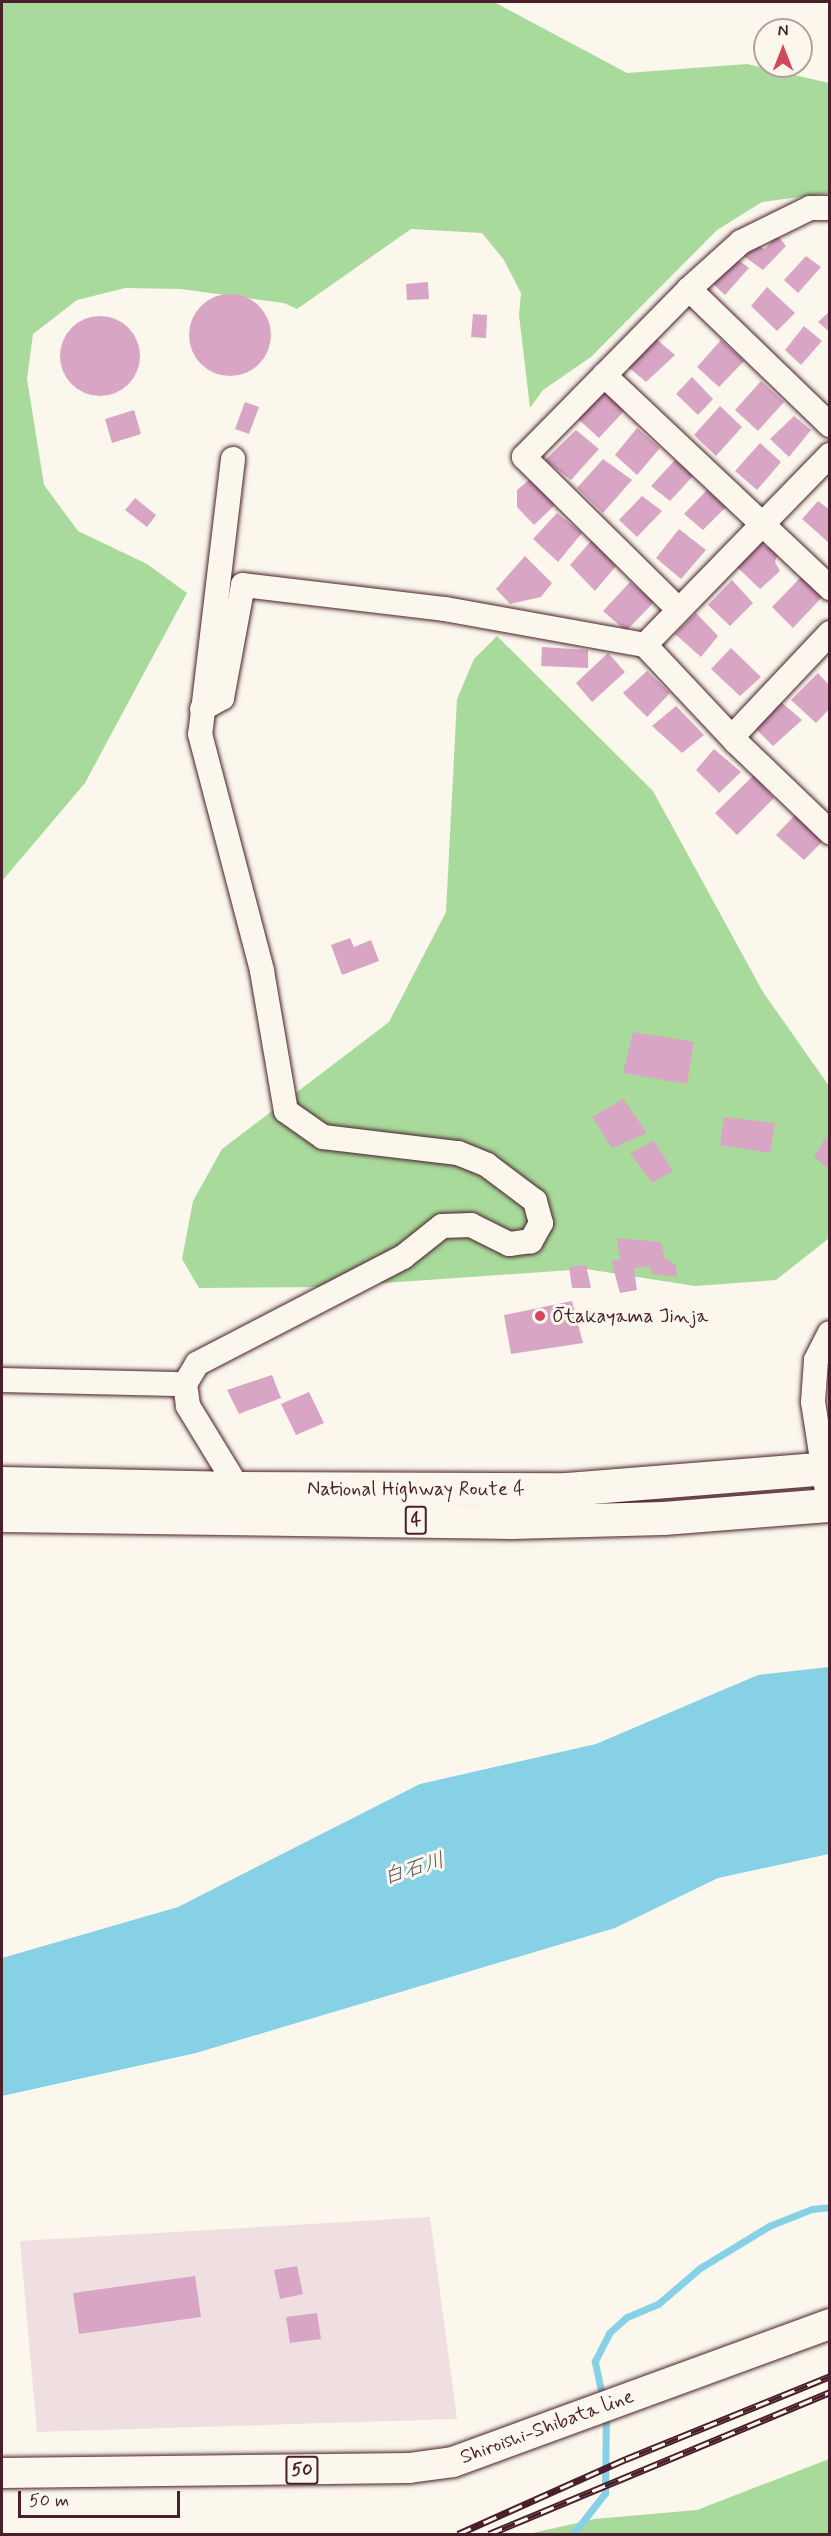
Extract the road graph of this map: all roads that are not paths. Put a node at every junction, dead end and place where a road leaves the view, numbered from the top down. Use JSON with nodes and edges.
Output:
{"nodes":[{"id":1,"x":830,"y":208,"type":"edge"},
{"id":2,"x":689,"y":289,"type":"junction"},
{"id":3,"x":604,"y":375,"type":"junction"},
{"id":4,"x":830,"y":424,"type":"edge"},
{"id":5,"x":830,"y":455,"type":"edge"},
{"id":6,"x":233,"y":459,"type":"dead end"},
{"id":7,"x":762,"y":525,"type":"junction"},
{"id":8,"x":830,"y":588,"type":"edge"},
{"id":9,"x":678,"y":608,"type":"junction"},
{"id":10,"x":830,"y":633,"type":"edge"},
{"id":11,"x":645,"y":645,"type":"junction"},
{"id":12,"x":202,"y":709,"type":"junction"},
{"id":13,"x":732,"y":737,"type":"junction"},
{"id":14,"x":830,"y":832,"type":"edge"},
{"id":15,"x":830,"y":1333,"type":"edge"},
{"id":16,"x":2,"y":1380,"type":"edge"},
{"id":17,"x":184,"y":1384,"type":"junction"},
{"id":18,"x":826,"y":1469,"type":"edge"},
{"id":19,"x":2,"y":1483,"type":"edge"},
{"id":20,"x":238,"y":1488,"type":"junction"},
{"id":21,"x":829,"y":1505,"type":"edge"},
{"id":22,"x":2,"y":1515,"type":"edge"},
{"id":23,"x":830,"y":2324,"type":"edge"},
{"id":24,"x":2,"y":2473,"type":"edge"}],
"edges":[{"from":1,"to":2,"type":"street"},
{"from":2,"to":3,"type":"street"},
{"from":2,"to":4,"type":"street"},
{"from":3,"to":7,"type":"street"},
{"from":3,"to":9,"type":"street"},
{"from":5,"to":7,"type":"street"},
{"from":6,"to":12,"type":"street"},
{"from":7,"to":8,"type":"street"},
{"from":7,"to":9,"type":"street"},
{"from":9,"to":11,"type":"street"},
{"from":10,"to":13,"type":"street"},
{"from":11,"to":12,"type":"street"},
{"from":11,"to":13,"type":"street"},
{"from":12,"to":17,"type":"street"},
{"from":13,"to":14,"type":"street"},
{"from":15,"to":18,"type":"street"},
{"from":16,"to":17,"type":"street"},
{"from":17,"to":20,"type":"street"},
{"from":18,"to":20,"type":"highway","name":"National Highway Route 4","number":"4"},
{"from":18,"to":21,"type":"street"},
{"from":19,"to":20,"type":"highway","name":"National Highway Route 4","number":"4"},
{"from":21,"to":22,"type":"highway","name":"National Highway Route 4","number":"4"},
{"from":23,"to":24,"type":"main road","name":"Shiroishi-Shibata line","number":"50"}]}
